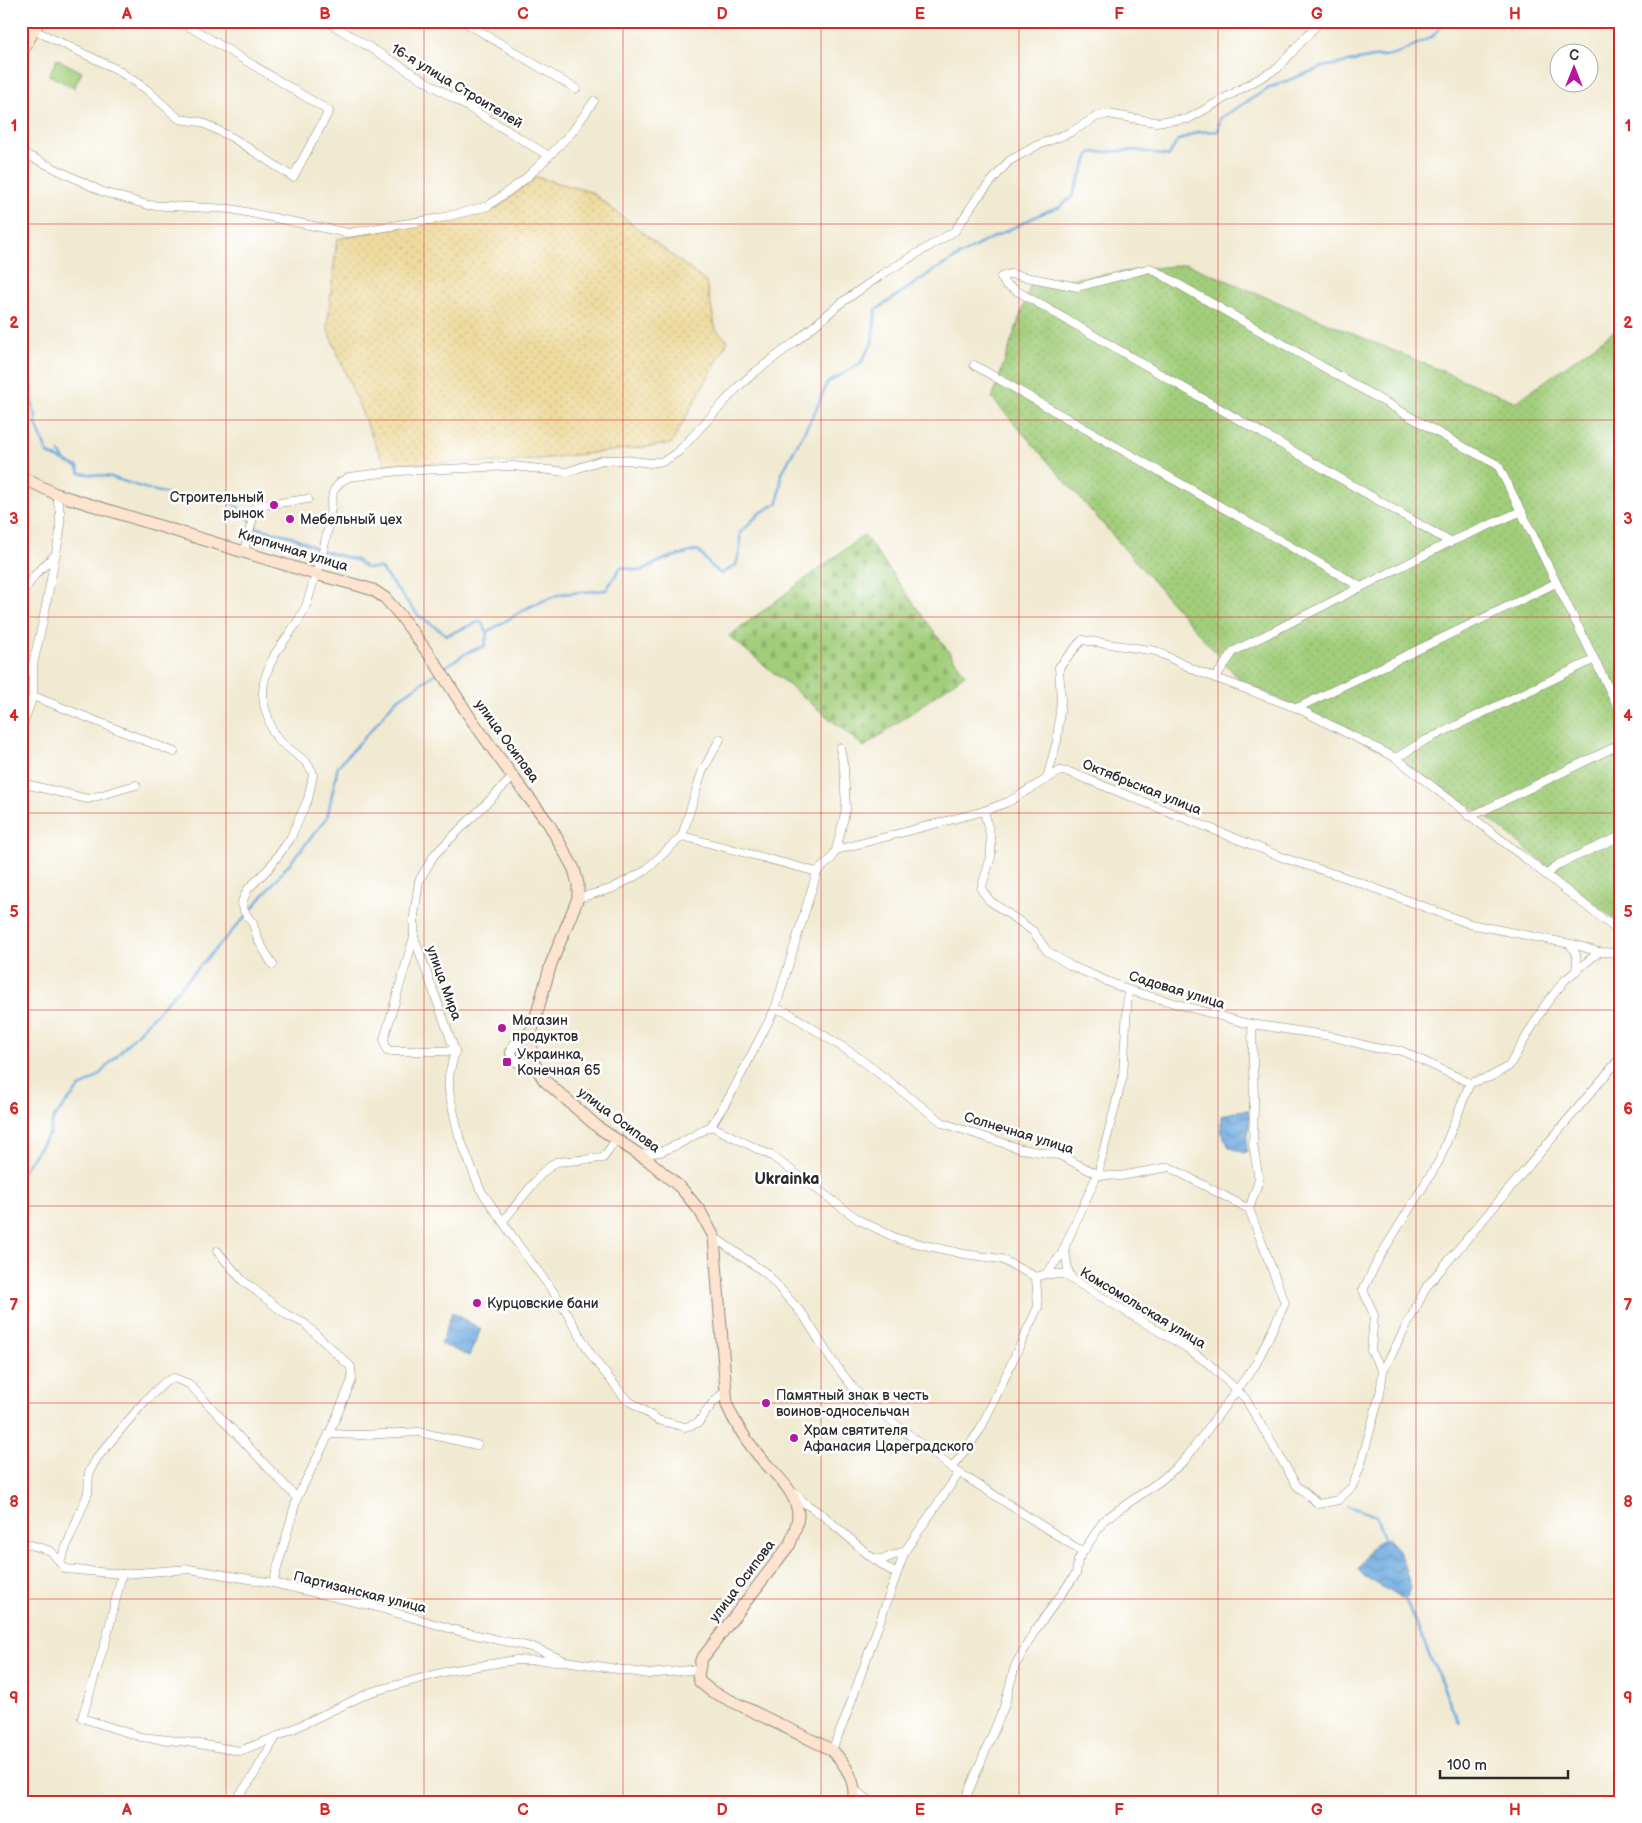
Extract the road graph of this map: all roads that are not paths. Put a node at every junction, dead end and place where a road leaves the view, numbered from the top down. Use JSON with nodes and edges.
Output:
{"nodes":[{"id":1,"x":180,"y":21,"type":"edge"},
{"id":2,"x":326,"y":21,"type":"edge"},
{"id":3,"x":463,"y":21,"type":"edge"},
{"id":4,"x":1320,"y":21,"type":"edge"},
{"id":5,"x":36,"y":26,"type":"edge"},
{"id":6,"x":21,"y":54,"type":"edge"},
{"id":7,"x":576,"y":89,"type":"dead end"},
{"id":8,"x":594,"y":101,"type":"dead end"},
{"id":9,"x":21,"y":152,"type":"edge"},
{"id":10,"x":549,"y":156,"type":"junction"},
{"id":11,"x":974,"y":365,"type":"dead end"},
{"id":12,"x":21,"y":477,"type":"edge"},
{"id":13,"x":56,"y":494,"type":"junction"},
{"id":14,"x":308,"y":499,"type":"dead end"},
{"id":15,"x":1522,"y":511,"type":"junction"},
{"id":16,"x":1450,"y":542,"type":"junction"},
{"id":17,"x":244,"y":552,"type":"junction"},
{"id":18,"x":54,"y":556,"type":"junction"},
{"id":19,"x":315,"y":574,"type":"junction"},
{"id":20,"x":1556,"y":583,"type":"junction"},
{"id":21,"x":1361,"y":587,"type":"junction"},
{"id":22,"x":21,"y":595,"type":"edge"},
{"id":23,"x":385,"y":598,"type":"joint"},
{"id":24,"x":1593,"y":660,"type":"junction"},
{"id":25,"x":33,"y":664,"type":"junction"},
{"id":26,"x":21,"y":678,"type":"edge"},
{"id":27,"x":1215,"y":678,"type":"junction"},
{"id":28,"x":33,"y":696,"type":"junction"},
{"id":29,"x":1297,"y":708,"type":"junction"},
{"id":30,"x":1621,"y":713,"type":"edge"},
{"id":31,"x":21,"y":730,"type":"edge"},
{"id":32,"x":720,"y":738,"type":"dead end"},
{"id":33,"x":1621,"y":744,"type":"edge"},
{"id":34,"x":840,"y":748,"type":"dead end"},
{"id":35,"x":174,"y":752,"type":"dead end"},
{"id":36,"x":1396,"y":758,"type":"junction"},
{"id":37,"x":513,"y":777,"type":"junction"},
{"id":38,"x":1047,"y":778,"type":"junction"},
{"id":39,"x":21,"y":783,"type":"edge"},
{"id":40,"x":136,"y":784,"type":"dead end"},
{"id":41,"x":984,"y":811,"type":"junction"},
{"id":42,"x":1468,"y":816,"type":"junction"},
{"id":43,"x":682,"y":836,"type":"junction"},
{"id":44,"x":1621,"y":836,"type":"edge"},
{"id":45,"x":836,"y":850,"type":"junction"},
{"id":46,"x":817,"y":872,"type":"junction"},
{"id":47,"x":1546,"y":875,"type":"junction"},
{"id":48,"x":578,"y":898,"type":"junction"},
{"id":49,"x":1621,"y":933,"type":"edge"},
{"id":50,"x":414,"y":937,"type":"junction"},
{"id":51,"x":1570,"y":944,"type":"junction"},
{"id":52,"x":1599,"y":952,"type":"junction"},
{"id":53,"x":1621,"y":953,"type":"edge"},
{"id":54,"x":273,"y":966,"type":"dead end"},
{"id":55,"x":1576,"y":971,"type":"junction"},
{"id":56,"x":1128,"y":990,"type":"junction"},
{"id":57,"x":775,"y":1009,"type":"junction"},
{"id":58,"x":1252,"y":1024,"type":"junction"},
{"id":59,"x":532,"y":1030,"type":"junction"},
{"id":60,"x":455,"y":1052,"type":"junction"},
{"id":61,"x":1621,"y":1057,"type":"edge"},
{"id":62,"x":533,"y":1062,"type":"junction"},
{"id":63,"x":1470,"y":1083,"type":"junction"},
{"id":64,"x":711,"y":1126,"type":"junction"},
{"id":65,"x":616,"y":1140,"type":"junction"},
{"id":66,"x":639,"y":1155,"type":"junction"},
{"id":67,"x":1100,"y":1175,"type":"junction"},
{"id":68,"x":1248,"y":1209,"type":"junction"},
{"id":69,"x":503,"y":1221,"type":"junction"},
{"id":70,"x":714,"y":1237,"type":"junction"},
{"id":71,"x":1066,"y":1245,"type":"junction"},
{"id":72,"x":217,"y":1251,"type":"dead end"},
{"id":73,"x":1046,"y":1274,"type":"junction"},
{"id":74,"x":1036,"y":1277,"type":"junction"},
{"id":75,"x":1073,"y":1280,"type":"junction"},
{"id":76,"x":1383,"y":1371,"type":"junction"},
{"id":77,"x":1236,"y":1390,"type":"junction"},
{"id":78,"x":725,"y":1392,"type":"junction"},
{"id":79,"x":329,"y":1434,"type":"junction"},
{"id":80,"x":477,"y":1445,"type":"dead end"},
{"id":81,"x":956,"y":1471,"type":"junction"},
{"id":82,"x":784,"y":1484,"type":"junction"},
{"id":83,"x":297,"y":1498,"type":"junction"},
{"id":84,"x":21,"y":1542,"type":"edge"},
{"id":85,"x":905,"y":1551,"type":"junction"},
{"id":86,"x":1083,"y":1552,"type":"junction"},
{"id":87,"x":872,"y":1557,"type":"junction"},
{"id":88,"x":60,"y":1562,"type":"junction"},
{"id":89,"x":122,"y":1574,"type":"junction"},
{"id":90,"x":896,"y":1574,"type":"junction"},
{"id":91,"x":273,"y":1583,"type":"junction"},
{"id":92,"x":565,"y":1661,"type":"junction"},
{"id":93,"x":698,"y":1670,"type":"junction"},
{"id":94,"x":276,"y":1737,"type":"junction"},
{"id":95,"x":832,"y":1750,"type":"junction"},
{"id":96,"x":854,"y":1796,"type":"edge"},
{"id":97,"x":234,"y":1802,"type":"edge"},
{"id":98,"x":872,"y":1802,"type":"edge"},
{"id":99,"x":964,"y":1802,"type":"edge"}],
"edges":[{"from":1,"to":5,"type":"street"},
{"from":2,"to":10,"type":"street","name":"16-я улица Строителей"},
{"from":3,"to":7,"type":"street"},
{"from":4,"to":19,"type":"street"},
{"from":5,"to":6,"type":"main road"},
{"from":8,"to":10,"type":"street"},
{"from":9,"to":10,"type":"street"},
{"from":11,"to":21,"type":"street"},
{"from":12,"to":13,"type":"main road","name":"Кирпичная улица"},
{"from":13,"to":17,"type":"main road","name":"Кирпичная улица"},
{"from":13,"to":18,"type":"street"},
{"from":14,"to":17,"type":"street"},
{"from":15,"to":16,"type":"street"},
{"from":15,"to":16,"type":"street"},
{"from":15,"to":20,"type":"street"},
{"from":16,"to":21,"type":"street"},
{"from":17,"to":19,"type":"main road","name":"Кирпичная улица"},
{"from":18,"to":22,"type":"street"},
{"from":18,"to":25,"type":"street"},
{"from":19,"to":23,"type":"main road","name":"Кирпичная улица"},
{"from":19,"to":54,"type":"street"},
{"from":20,"to":24,"type":"street"},
{"from":20,"to":29,"type":"street"},
{"from":21,"to":27,"type":"street"},
{"from":23,"to":37,"type":"main road","name":"улица Осипова"},
{"from":24,"to":30,"type":"street"},
{"from":24,"to":36,"type":"street"},
{"from":25,"to":26,"type":"street"},
{"from":25,"to":28,"type":"street"},
{"from":27,"to":29,"type":"street"},
{"from":27,"to":38,"type":"street"},
{"from":28,"to":31,"type":"street"},
{"from":28,"to":35,"type":"street"},
{"from":29,"to":36,"type":"street"},
{"from":32,"to":43,"type":"street"},
{"from":33,"to":42,"type":"street"},
{"from":34,"to":45,"type":"street"},
{"from":36,"to":42,"type":"street"},
{"from":37,"to":48,"type":"main road","name":"улица Осипова"},
{"from":37,"to":50,"type":"street","name":"улица Мира"},
{"from":38,"to":41,"type":"street","name":"Октябрьская улица"},
{"from":38,"to":51,"type":"street","name":"Октябрьская улица"},
{"from":39,"to":40,"type":"street"},
{"from":41,"to":45,"type":"street","name":"Октябрьская улица"},
{"from":41,"to":56,"type":"street","name":"Садовая улица"},
{"from":42,"to":47,"type":"street"},
{"from":43,"to":46,"type":"street"},
{"from":43,"to":48,"type":"street"},
{"from":44,"to":47,"type":"street"},
{"from":45,"to":46,"type":"street"},
{"from":46,"to":57,"type":"street"},
{"from":47,"to":49,"type":"street"},
{"from":48,"to":59,"type":"main road","name":"улица Осипова"},
{"from":50,"to":60,"type":"street","name":"улица Мира"},
{"from":50,"to":60,"type":"street"},
{"from":51,"to":52,"type":"street","name":"Октябрьская улица"},
{"from":51,"to":55,"type":"street"},
{"from":52,"to":53,"type":"street","name":"Октябрьская улица"},
{"from":52,"to":55,"type":"street"},
{"from":55,"to":63,"type":"street"},
{"from":56,"to":58,"type":"street","name":"Садовая улица"},
{"from":56,"to":67,"type":"street"},
{"from":57,"to":64,"type":"street"},
{"from":57,"to":67,"type":"street","name":"Солнечная улица"},
{"from":58,"to":63,"type":"street","name":"Садовая улица"},
{"from":58,"to":68,"type":"street"},
{"from":59,"to":62,"type":"main road","name":"улица Осипова"},
{"from":59,"to":62,"type":"street"},
{"from":60,"to":69,"type":"street"},
{"from":61,"to":76,"type":"street"},
{"from":62,"to":65,"type":"main road","name":"улица Осипова"},
{"from":63,"to":76,"type":"street"},
{"from":64,"to":66,"type":"street"},
{"from":64,"to":74,"type":"street"},
{"from":65,"to":66,"type":"main road","name":"улица Осипова"},
{"from":65,"to":69,"type":"street"},
{"from":66,"to":70,"type":"main road","name":"улица Осипова"},
{"from":67,"to":68,"type":"street","name":"Солнечная улица"},
{"from":67,"to":71,"type":"street"},
{"from":68,"to":77,"type":"street"},
{"from":69,"to":78,"type":"street"},
{"from":70,"to":78,"type":"main road","name":"улица Осипова"},
{"from":70,"to":81,"type":"street"},
{"from":71,"to":73,"type":"street"},
{"from":71,"to":75,"type":"street"},
{"from":72,"to":79,"type":"street"},
{"from":73,"to":74,"type":"street","name":"Комсомольская улица"},
{"from":73,"to":75,"type":"street","name":"Комсомольская улица"},
{"from":74,"to":81,"type":"street"},
{"from":75,"to":77,"type":"street","name":"Комсомольская улица"},
{"from":76,"to":77,"type":"street","name":"Комсомольская улица"},
{"from":77,"to":86,"type":"street"},
{"from":78,"to":82,"type":"main road","name":"улица Осипова"},
{"from":79,"to":80,"type":"street"},
{"from":79,"to":83,"type":"street"},
{"from":81,"to":85,"type":"street"},
{"from":81,"to":86,"type":"street"},
{"from":82,"to":87,"type":"street"},
{"from":82,"to":93,"type":"main road","name":"улица Осипова"},
{"from":83,"to":88,"type":"street"},
{"from":83,"to":91,"type":"street"},
{"from":84,"to":88,"type":"street","name":"Партизанская улица"},
{"from":85,"to":87,"type":"street"},
{"from":85,"to":90,"type":"street"},
{"from":86,"to":99,"type":"street"},
{"from":87,"to":90,"type":"street"},
{"from":88,"to":89,"type":"street","name":"Партизанская улица"},
{"from":89,"to":91,"type":"street","name":"Партизанская улица"},
{"from":89,"to":94,"type":"street"},
{"from":90,"to":95,"type":"street"},
{"from":91,"to":92,"type":"street","name":"Партизанская улица"},
{"from":92,"to":93,"type":"street","name":"Партизанская улица"},
{"from":92,"to":94,"type":"street"},
{"from":93,"to":95,"type":"main road"},
{"from":94,"to":97,"type":"street"},
{"from":95,"to":96,"type":"main road"},
{"from":96,"to":98,"type":"street"}]}
